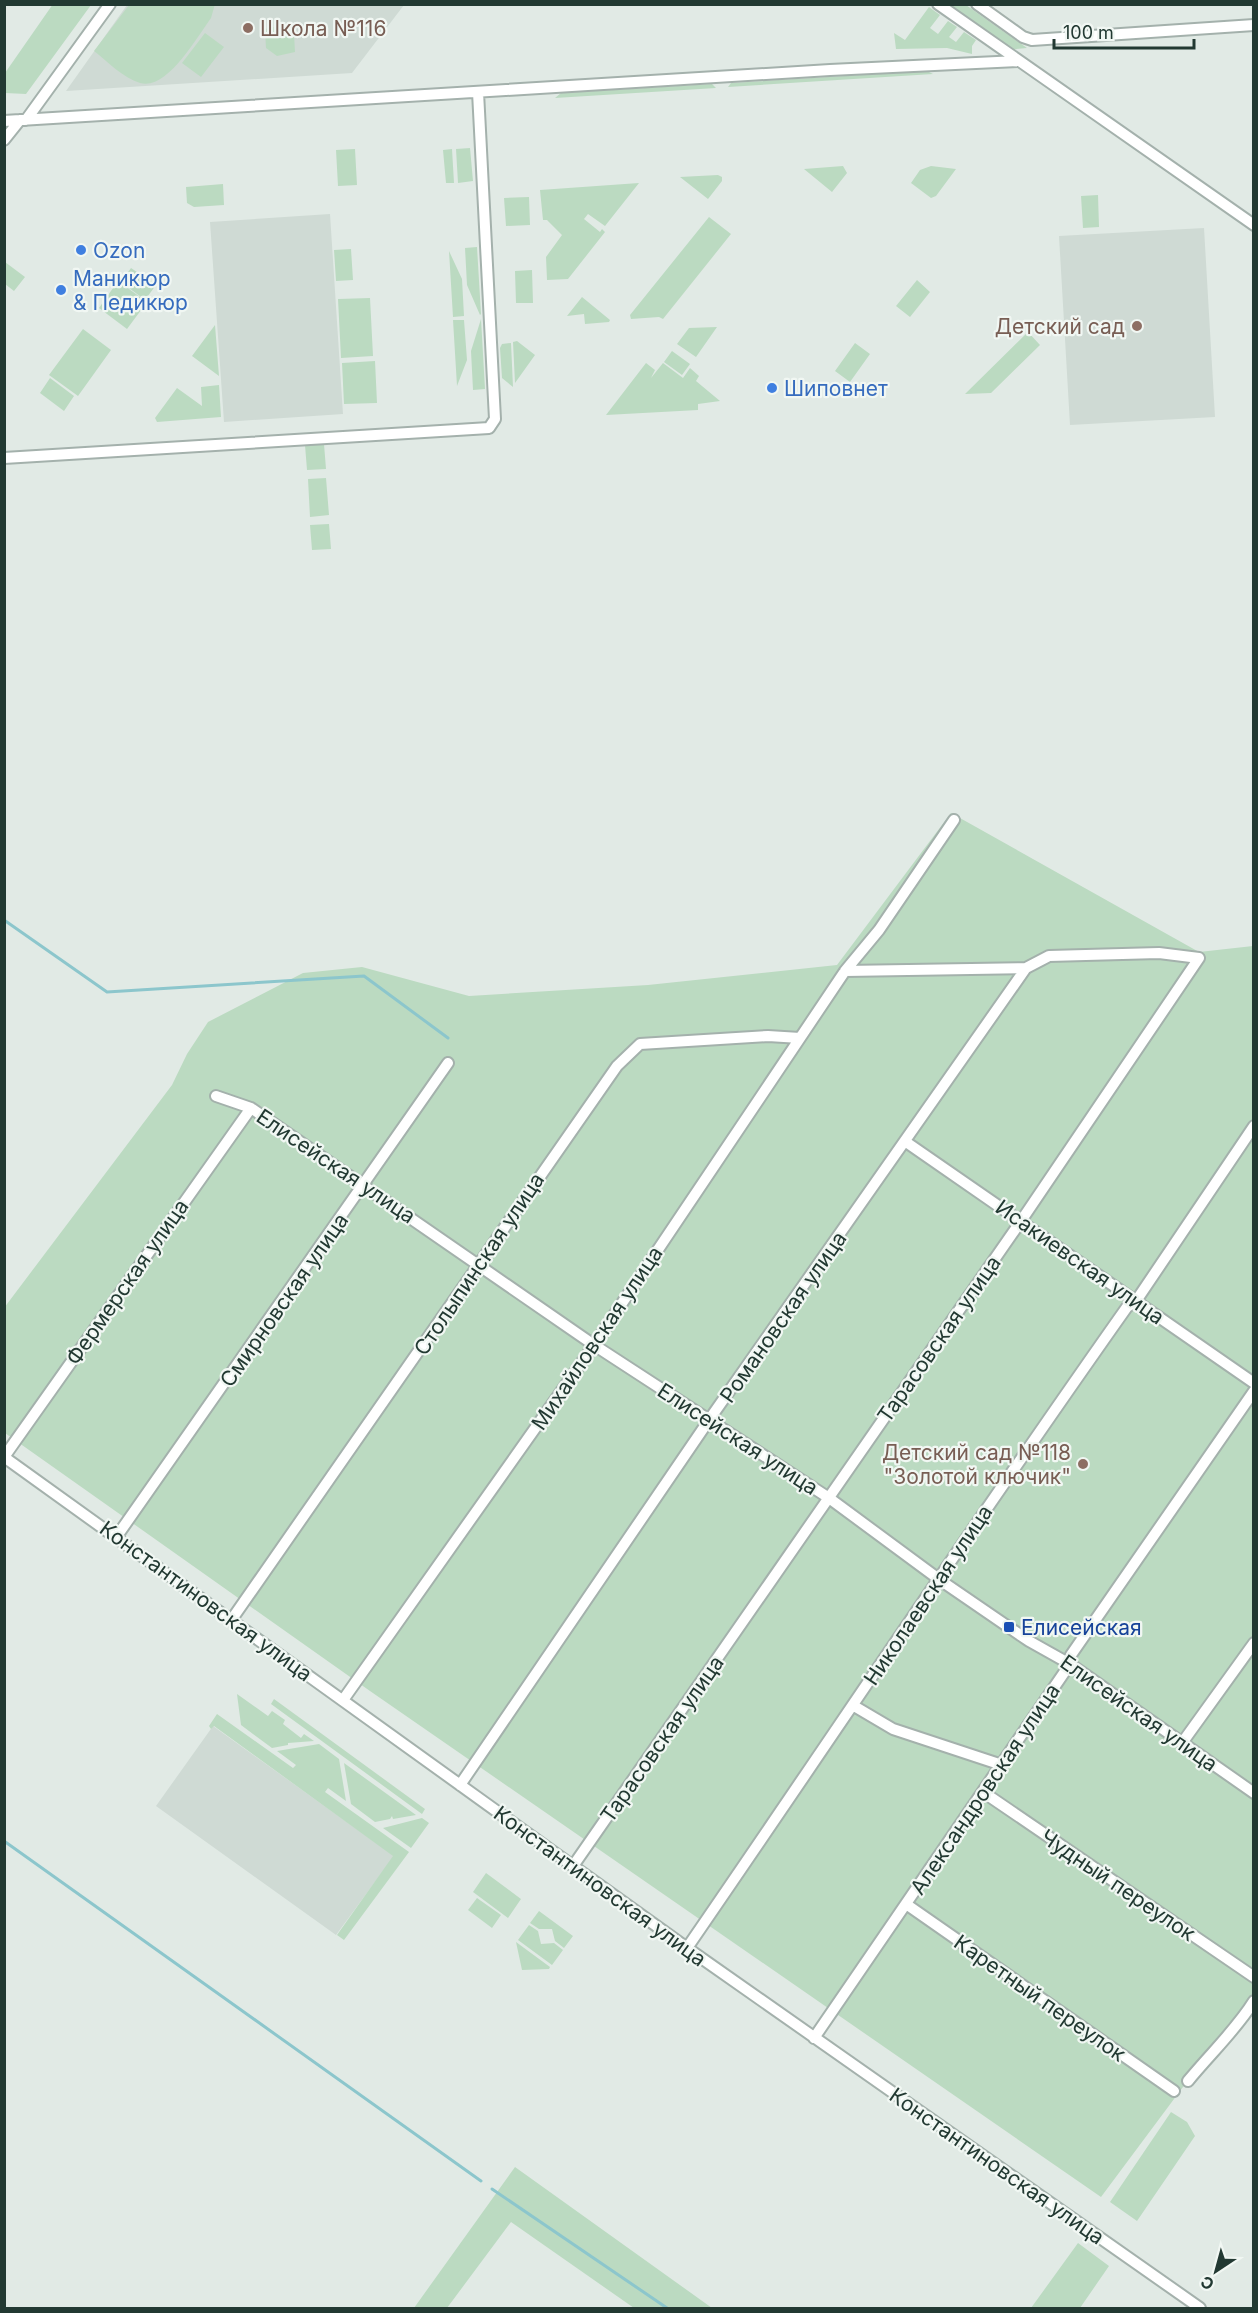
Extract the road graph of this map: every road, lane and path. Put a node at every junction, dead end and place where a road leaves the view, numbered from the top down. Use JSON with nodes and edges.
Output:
{"nodes":[{"id":1,"x":110,"y":4,"type":"edge"},
{"id":2,"x":938,"y":4,"type":"edge"},
{"id":3,"x":977,"y":4,"type":"edge"},
{"id":4,"x":1254,"y":25,"type":"edge"},
{"id":5,"x":1018,"y":61,"type":"junction"},
{"id":6,"x":478,"y":92,"type":"junction"},
{"id":7,"x":23,"y":120,"type":"junction"},
{"id":8,"x":4,"y":121,"type":"edge"},
{"id":9,"x":4,"y":140,"type":"edge"},
{"id":10,"x":1254,"y":225,"type":"edge"},
{"id":11,"x":4,"y":458,"type":"edge"},
{"id":12,"x":954,"y":820,"type":"dead end"},
{"id":13,"x":1026,"y":968,"type":"junction"},
{"id":14,"x":845,"y":971,"type":"junction"},
{"id":15,"x":800,"y":1038,"type":"junction"},
{"id":16,"x":448,"y":1063,"type":"dead end"},
{"id":17,"x":216,"y":1096,"type":"dead end"},
{"id":18,"x":251,"y":1108,"type":"junction"},
{"id":19,"x":1254,"y":1126,"type":"edge"},
{"id":20,"x":906,"y":1142,"type":"junction"},
{"id":21,"x":365,"y":1186,"type":"junction"},
{"id":22,"x":1021,"y":1221,"type":"junction"},
{"id":23,"x":480,"y":1265,"type":"junction"},
{"id":24,"x":1136,"y":1301,"type":"junction"},
{"id":25,"x":594,"y":1345,"type":"junction"},
{"id":26,"x":1254,"y":1383,"type":"edge"},
{"id":27,"x":1254,"y":1391,"type":"edge"},
{"id":28,"x":709,"y":1420,"type":"junction"},
{"id":29,"x":4,"y":1457,"type":"edge"},
{"id":30,"x":829,"y":1498,"type":"junction"},
{"id":31,"x":117,"y":1536,"type":"junction"},
{"id":32,"x":940,"y":1580,"type":"junction"},
{"id":33,"x":232,"y":1619,"type":"junction"},
{"id":34,"x":1254,"y":1643,"type":"edge"},
{"id":35,"x":1070,"y":1664,"type":"junction"},
{"id":36,"x":343,"y":1700,"type":"junction"},
{"id":37,"x":854,"y":1706,"type":"junction"},
{"id":38,"x":1182,"y":1743,"type":"junction"},
{"id":39,"x":1002,"y":1765,"type":"junction"},
{"id":40,"x":460,"y":1785,"type":"junction"},
{"id":41,"x":983,"y":1792,"type":"junction"},
{"id":42,"x":1254,"y":1793,"type":"edge"},
{"id":43,"x":573,"y":1866,"type":"junction"},
{"id":44,"x":906,"y":1904,"type":"junction"},
{"id":45,"x":687,"y":1948,"type":"junction"},
{"id":46,"x":1254,"y":1977,"type":"edge"},
{"id":47,"x":1254,"y":2001,"type":"edge"},
{"id":48,"x":814,"y":2038,"type":"junction"},
{"id":49,"x":1188,"y":2081,"type":"dead end"},
{"id":50,"x":1174,"y":2091,"type":"dead end"},
{"id":51,"x":1200,"y":2308,"type":"edge"}],
"edges":[{"from":1,"to":7,"type":"street"},
{"from":2,"to":5,"type":"street"},
{"from":3,"to":4,"type":"street"},
{"from":5,"to":6,"type":"street"},
{"from":5,"to":10,"type":"street"},
{"from":6,"to":7,"type":"street"},
{"from":6,"to":11,"type":"street"},
{"from":7,"to":8,"type":"street"},
{"from":7,"to":9,"type":"street"},
{"from":12,"to":14,"type":"street"},
{"from":13,"to":14,"type":"street"},
{"from":13,"to":20,"type":"street","name":"Романовская улица"},
{"from":13,"to":22,"type":"street","name":"Тарасовская улица"},
{"from":14,"to":15,"type":"street","name":"Михайловская улица"},
{"from":15,"to":23,"type":"street","name":"Столыпинская улица"},
{"from":15,"to":25,"type":"street","name":"Михайловская улица"},
{"from":16,"to":21,"type":"street","name":"Смирновская улица"},
{"from":17,"to":18,"type":"street","name":"Елисейская улица"},
{"from":18,"to":21,"type":"street","name":"Елисейская улица"},
{"from":18,"to":29,"type":"street","name":"Фермерская улица"},
{"from":19,"to":24,"type":"street","name":"Николаевская улица"},
{"from":20,"to":22,"type":"street","name":"Исакиевская улица"},
{"from":20,"to":28,"type":"street","name":"Романовская улица"},
{"from":21,"to":23,"type":"street","name":"Елисейская улица"},
{"from":21,"to":31,"type":"street","name":"Смирновская улица"},
{"from":22,"to":24,"type":"street","name":"Исакиевская улица"},
{"from":22,"to":30,"type":"street","name":"Тарасовская улица"},
{"from":23,"to":25,"type":"street","name":"Елисейская улица"},
{"from":23,"to":33,"type":"street","name":"Столыпинская улица"},
{"from":24,"to":26,"type":"street","name":"Исакиевская улица"},
{"from":24,"to":32,"type":"street","name":"Николаевская улица"},
{"from":25,"to":28,"type":"street","name":"Елисейская улица"},
{"from":25,"to":36,"type":"street","name":"Михайловская улица"},
{"from":27,"to":35,"type":"street","name":"Александровская улица"},
{"from":28,"to":30,"type":"street","name":"Елисейская улица"},
{"from":28,"to":40,"type":"street","name":"Романовская улица"},
{"from":29,"to":31,"type":"street","name":"Константиновская улица"},
{"from":30,"to":32,"type":"street","name":"Елисейская улица"},
{"from":30,"to":43,"type":"street","name":"Тарасовская улица"},
{"from":31,"to":33,"type":"street","name":"Константиновская улица"},
{"from":32,"to":35,"type":"street","name":"Елисейская улица"},
{"from":32,"to":37,"type":"street","name":"Николаевская улица"},
{"from":33,"to":36,"type":"street","name":"Константиновская улица"},
{"from":34,"to":38,"type":"street"},
{"from":35,"to":38,"type":"street","name":"Елисейская улица"},
{"from":35,"to":39,"type":"street","name":"Александровская улица"},
{"from":36,"to":40,"type":"street","name":"Константиновская улица"},
{"from":37,"to":39,"type":"street"},
{"from":37,"to":45,"type":"street","name":"Николаевская улица"},
{"from":38,"to":42,"type":"street","name":"Елисейская улица"},
{"from":39,"to":41,"type":"street","name":"Александровская улица"},
{"from":40,"to":43,"type":"street","name":"Константиновская улица"},
{"from":41,"to":44,"type":"street","name":"Александровская улица"},
{"from":41,"to":46,"type":"street","name":"Чудный переулок"},
{"from":43,"to":45,"type":"street","name":"Константиновская улица"},
{"from":44,"to":48,"type":"street","name":"Александровская улица"},
{"from":44,"to":50,"type":"street","name":"Каретный переулок"},
{"from":45,"to":48,"type":"street","name":"Константиновская улица"},
{"from":47,"to":49,"type":"street"},
{"from":48,"to":51,"type":"street","name":"Константиновская улица"}]}
